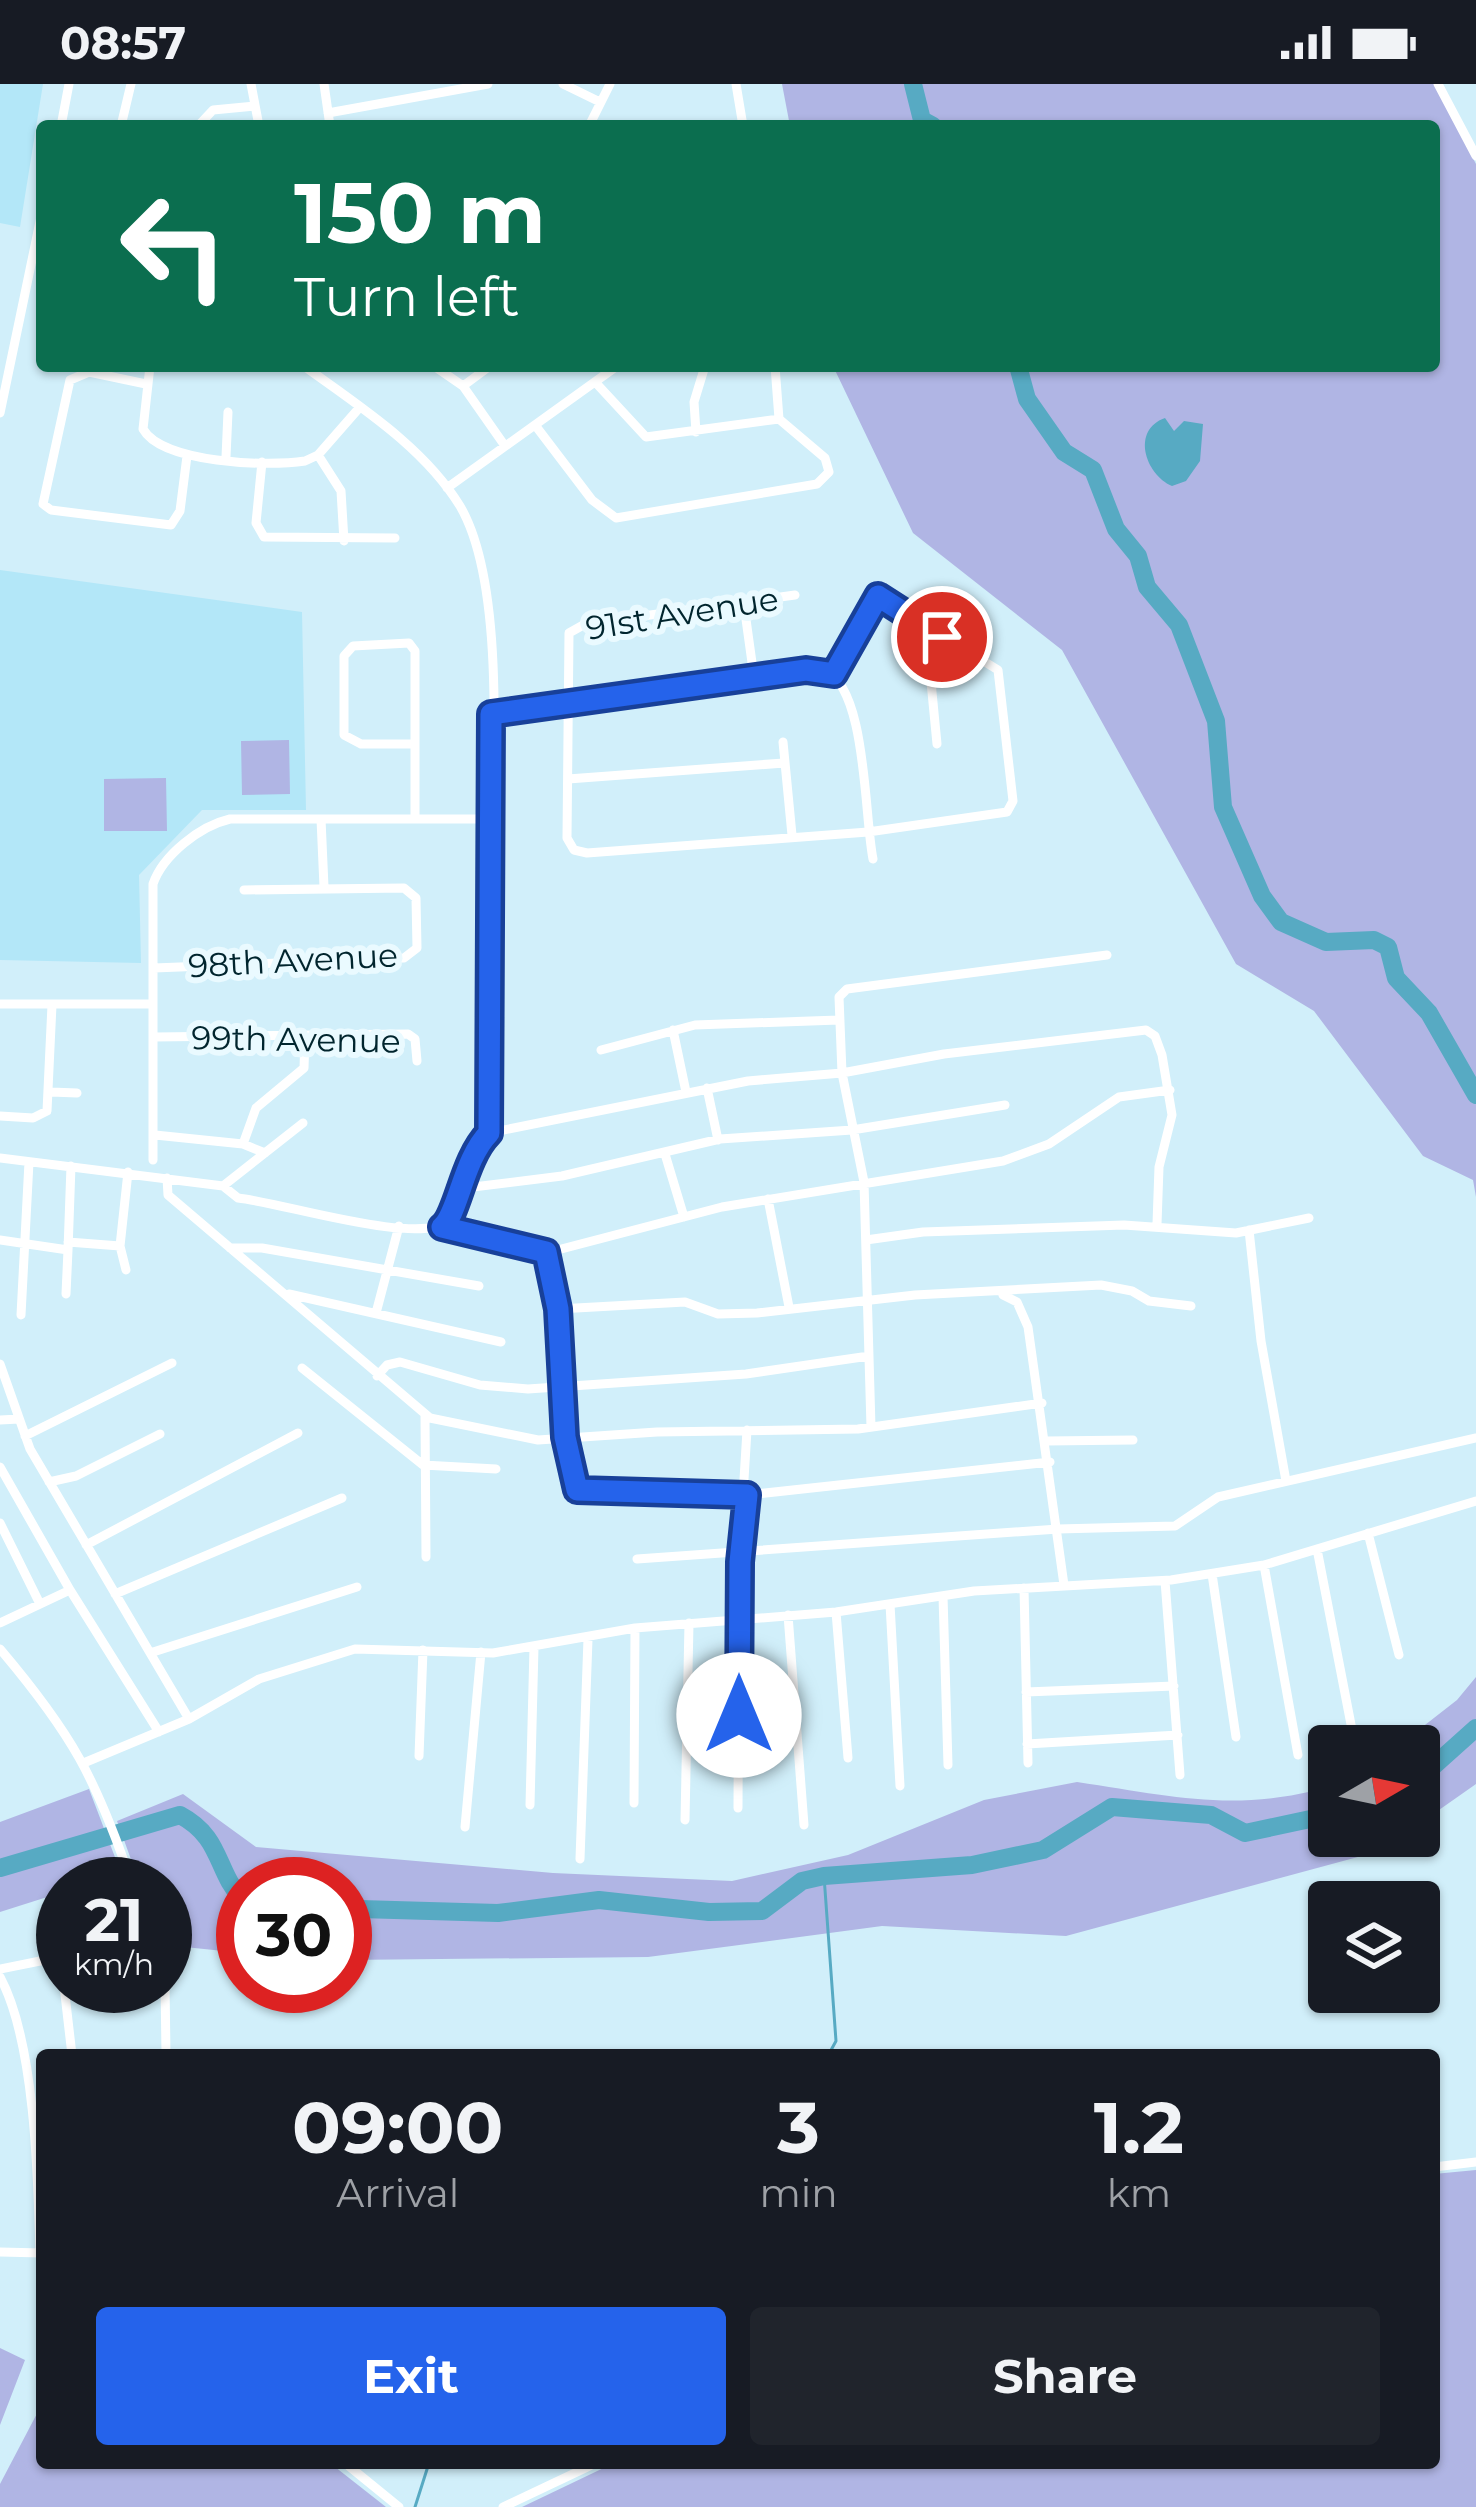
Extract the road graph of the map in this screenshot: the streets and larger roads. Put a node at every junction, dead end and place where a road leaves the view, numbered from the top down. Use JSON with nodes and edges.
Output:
{"nodes":[{"id":1,"x":69,"y":84,"type":"edge"},
{"id":2,"x":131,"y":84,"type":"edge"},
{"id":3,"x":251,"y":84,"type":"edge"},
{"id":4,"x":324,"y":84,"type":"edge"},
{"id":5,"x":488,"y":84,"type":"edge"},
{"id":6,"x":563,"y":84,"type":"edge"},
{"id":7,"x":610,"y":84,"type":"edge"},
{"id":8,"x":736,"y":84,"type":"edge"},
{"id":9,"x":1438,"y":84,"type":"edge"},
{"id":10,"x":600,"y":102,"type":"junction"},
{"id":11,"x":255,"y":106,"type":"junction"},
{"id":12,"x":328,"y":113,"type":"junction"},
{"id":13,"x":62,"y":120,"type":"edge"},
{"id":14,"x":122,"y":120,"type":"edge"},
{"id":15,"x":204,"y":120,"type":"edge"},
{"id":16,"x":258,"y":120,"type":"edge"},
{"id":17,"x":329,"y":120,"type":"edge"},
{"id":18,"x":592,"y":120,"type":"edge"},
{"id":19,"x":742,"y":120,"type":"edge"},
{"id":20,"x":1476,"y":156,"type":"edge"},
{"id":21,"x":36,"y":240,"type":"edge"},
{"id":22,"x":26,"y":286,"type":"junction"},
{"id":23,"x":36,"y":288,"type":"edge"},
{"id":24,"x":149,"y":372,"type":"edge"},
{"id":25,"x":312,"y":372,"type":"edge"},
{"id":26,"x":443,"y":372,"type":"edge"},
{"id":27,"x":482,"y":372,"type":"edge"},
{"id":28,"x":610,"y":372,"type":"edge"},
{"id":29,"x":703,"y":372,"type":"edge"},
{"id":30,"x":775,"y":372,"type":"edge"},
{"id":31,"x":146,"y":383,"type":"junction"},
{"id":32,"x":596,"y":383,"type":"junction"},
{"id":33,"x":463,"y":386,"type":"junction"},
{"id":34,"x":361,"y":407,"type":"junction"},
{"id":35,"x":228,"y":412,"type":"dead end"},
{"id":36,"x":0,"y":413,"type":"edge"},
{"id":37,"x":779,"y":419,"type":"junction"},
{"id":38,"x":536,"y":424,"type":"junction"},
{"id":39,"x":696,"y":432,"type":"junction"},
{"id":40,"x":505,"y":446,"type":"junction"},
{"id":41,"x":318,"y":455,"type":"junction"},
{"id":42,"x":187,"y":456,"type":"junction"},
{"id":43,"x":226,"y":458,"type":"junction"},
{"id":44,"x":262,"y":462,"type":"junction"},
{"id":45,"x":447,"y":488,"type":"junction"},
{"id":46,"x":395,"y":538,"type":"dead end"},
{"id":47,"x":344,"y":541,"type":"junction"},
{"id":48,"x":795,"y":595,"type":"dead end"},
{"id":49,"x":744,"y":605,"type":"junction"},
{"id":50,"x":942,"y":637,"type":"junction"},
{"id":51,"x":834,"y":674,"type":"junction"},
{"id":52,"x":754,"y":677,"type":"junction"},
{"id":53,"x":571,"y":702,"type":"junction"},
{"id":54,"x":491,"y":714,"type":"junction"},
{"id":55,"x":783,"y":742,"type":"dead end"},
{"id":56,"x":413,"y":744,"type":"junction"},
{"id":57,"x":937,"y":744,"type":"dead end"},
{"id":58,"x":784,"y":763,"type":"junction"},
{"id":59,"x":568,"y":779,"type":"junction"},
{"id":60,"x":415,"y":818,"type":"junction"},
{"id":61,"x":321,"y":819,"type":"junction"},
{"id":62,"x":490,"y":819,"type":"junction"},
{"id":63,"x":868,"y":832,"type":"junction"},
{"id":64,"x":792,"y":835,"type":"junction"},
{"id":65,"x":873,"y":860,"type":"dead end"},
{"id":66,"x":324,"y":887,"type":"junction"},
{"id":67,"x":244,"y":890,"type":"dead end"},
{"id":68,"x":1107,"y":955,"type":"dead end"},
{"id":69,"x":154,"y":968,"type":"junction"},
{"id":70,"x":0,"y":1004,"type":"edge"},
{"id":71,"x":153,"y":1004,"type":"junction"},
{"id":72,"x":52,"y":1006,"type":"junction"},
{"id":73,"x":839,"y":1020,"type":"junction"},
{"id":74,"x":673,"y":1030,"type":"junction"},
{"id":75,"x":155,"y":1037,"type":"junction"},
{"id":76,"x":305,"y":1037,"type":"junction"},
{"id":77,"x":601,"y":1050,"type":"dead end"},
{"id":78,"x":417,"y":1061,"type":"dead end"},
{"id":79,"x":842,"y":1073,"type":"junction"},
{"id":80,"x":707,"y":1088,"type":"junction"},
{"id":81,"x":1170,"y":1090,"type":"junction"},
{"id":82,"x":686,"y":1091,"type":"junction"},
{"id":83,"x":51,"y":1092,"type":"junction"},
{"id":84,"x":77,"y":1093,"type":"dead end"},
{"id":85,"x":1005,"y":1105,"type":"dead end"},
{"id":86,"x":0,"y":1116,"type":"edge"},
{"id":87,"x":303,"y":1124,"type":"dead end"},
{"id":88,"x":852,"y":1130,"type":"junction"},
{"id":89,"x":489,"y":1133,"type":"junction"},
{"id":90,"x":155,"y":1135,"type":"junction"},
{"id":91,"x":718,"y":1140,"type":"junction"},
{"id":92,"x":243,"y":1144,"type":"junction"},
{"id":93,"x":265,"y":1153,"type":"junction"},
{"id":94,"x":665,"y":1154,"type":"junction"},
{"id":95,"x":0,"y":1157,"type":"edge"},
{"id":96,"x":153,"y":1160,"type":"dead end"},
{"id":97,"x":29,"y":1162,"type":"junction"},
{"id":98,"x":71,"y":1166,"type":"junction"},
{"id":99,"x":128,"y":1172,"type":"junction"},
{"id":100,"x":167,"y":1178,"type":"junction"},
{"id":101,"x":864,"y":1182,"type":"junction"},
{"id":102,"x":223,"y":1186,"type":"junction"},
{"id":103,"x":458,"y":1189,"type":"junction"},
{"id":104,"x":768,"y":1199,"type":"junction"},
{"id":105,"x":684,"y":1217,"type":"junction"},
{"id":106,"x":1309,"y":1218,"type":"dead end"},
{"id":107,"x":1157,"y":1224,"type":"junction"},
{"id":108,"x":399,"y":1226,"type":"junction"},
{"id":109,"x":442,"y":1227,"type":"junction"},
{"id":110,"x":1249,"y":1230,"type":"junction"},
{"id":111,"x":0,"y":1240,"type":"edge"},
{"id":112,"x":866,"y":1240,"type":"junction"},
{"id":113,"x":24,"y":1243,"type":"junction"},
{"id":114,"x":68,"y":1246,"type":"junction"},
{"id":115,"x":120,"y":1246,"type":"junction"},
{"id":116,"x":230,"y":1248,"type":"junction"},
{"id":117,"x":546,"y":1252,"type":"junction"},
{"id":118,"x":126,"y":1270,"type":"dead end"},
{"id":119,"x":386,"y":1273,"type":"junction"},
{"id":120,"x":478,"y":1286,"type":"dead end"},
{"id":121,"x":66,"y":1294,"type":"dead end"},
{"id":122,"x":285,"y":1294,"type":"junction"},
{"id":123,"x":998,"y":1294,"type":"junction"},
{"id":124,"x":868,"y":1299,"type":"junction"},
{"id":125,"x":1191,"y":1306,"type":"dead end"},
{"id":126,"x":790,"y":1307,"type":"junction"},
{"id":127,"x":558,"y":1309,"type":"junction"},
{"id":128,"x":376,"y":1313,"type":"junction"},
{"id":129,"x":21,"y":1315,"type":"dead end"},
{"id":130,"x":501,"y":1342,"type":"dead end"},
{"id":131,"x":868,"y":1356,"type":"junction"},
{"id":132,"x":172,"y":1363,"type":"dead end"},
{"id":133,"x":0,"y":1364,"type":"edge"},
{"id":134,"x":302,"y":1368,"type":"dead end"},
{"id":135,"x":377,"y":1376,"type":"junction"},
{"id":136,"x":562,"y":1386,"type":"junction"},
{"id":137,"x":1042,"y":1403,"type":"junction"},
{"id":138,"x":424,"y":1415,"type":"junction"},
{"id":139,"x":20,"y":1419,"type":"junction"},
{"id":140,"x":0,"y":1420,"type":"edge"},
{"id":141,"x":871,"y":1427,"type":"junction"},
{"id":142,"x":747,"y":1430,"type":"junction"},
{"id":143,"x":298,"y":1433,"type":"dead end"},
{"id":144,"x":160,"y":1434,"type":"dead end"},
{"id":145,"x":25,"y":1436,"type":"junction"},
{"id":146,"x":565,"y":1437,"type":"junction"},
{"id":147,"x":1476,"y":1438,"type":"edge"},
{"id":148,"x":1133,"y":1440,"type":"dead end"},
{"id":149,"x":1047,"y":1442,"type":"junction"},
{"id":150,"x":1050,"y":1462,"type":"junction"},
{"id":151,"x":423,"y":1465,"type":"junction"},
{"id":152,"x":0,"y":1467,"type":"edge"},
{"id":153,"x":496,"y":1469,"type":"dead end"},
{"id":154,"x":1286,"y":1481,"type":"junction"},
{"id":155,"x":49,"y":1482,"type":"junction"},
{"id":156,"x":747,"y":1495,"type":"junction"},
{"id":157,"x":342,"y":1498,"type":"dead end"},
{"id":158,"x":1476,"y":1501,"type":"edge"},
{"id":159,"x":0,"y":1522,"type":"edge"},
{"id":160,"x":1058,"y":1529,"type":"junction"},
{"id":161,"x":1368,"y":1533,"type":"junction"},
{"id":162,"x":86,"y":1545,"type":"junction"},
{"id":163,"x":1317,"y":1549,"type":"junction"},
{"id":164,"x":741,"y":1553,"type":"junction"},
{"id":165,"x":426,"y":1557,"type":"dead end"},
{"id":166,"x":637,"y":1559,"type":"dead end"},
{"id":167,"x":1264,"y":1565,"type":"junction"},
{"id":168,"x":1212,"y":1574,"type":"junction"},
{"id":169,"x":1165,"y":1581,"type":"junction"},
{"id":170,"x":1064,"y":1585,"type":"junction"},
{"id":171,"x":357,"y":1587,"type":"dead end"},
{"id":172,"x":1024,"y":1588,"type":"junction"},
{"id":173,"x":70,"y":1590,"type":"junction"},
{"id":174,"x":115,"y":1594,"type":"junction"},
{"id":175,"x":944,"y":1596,"type":"junction"},
{"id":176,"x":40,"y":1604,"type":"junction"},
{"id":177,"x":890,"y":1604,"type":"junction"},
{"id":178,"x":836,"y":1612,"type":"junction"},
{"id":179,"x":788,"y":1616,"type":"junction"},
{"id":180,"x":740,"y":1618,"type":"junction"},
{"id":181,"x":0,"y":1623,"type":"edge"},
{"id":182,"x":689,"y":1623,"type":"junction"},
{"id":183,"x":635,"y":1628,"type":"junction"},
{"id":184,"x":588,"y":1639,"type":"junction"},
{"id":185,"x":534,"y":1647,"type":"junction"},
{"id":186,"x":0,"y":1649,"type":"edge"},
{"id":187,"x":423,"y":1650,"type":"junction"},
{"id":188,"x":481,"y":1652,"type":"junction"},
{"id":189,"x":150,"y":1653,"type":"junction"},
{"id":190,"x":1400,"y":1655,"type":"dead end"},
{"id":191,"x":1174,"y":1686,"type":"junction"},
{"id":192,"x":1026,"y":1692,"type":"junction"},
{"id":193,"x":189,"y":1719,"type":"junction"},
{"id":194,"x":1351,"y":1725,"type":"edge"},
{"id":195,"x":159,"y":1732,"type":"junction"},
{"id":196,"x":1178,"y":1735,"type":"junction"},
{"id":197,"x":1236,"y":1737,"type":"dead end"},
{"id":198,"x":1027,"y":1744,"type":"junction"},
{"id":199,"x":1298,"y":1755,"type":"dead end"},
{"id":200,"x":419,"y":1756,"type":"dead end"},
{"id":201,"x":848,"y":1758,"type":"dead end"},
{"id":202,"x":86,"y":1762,"type":"junction"},
{"id":203,"x":1028,"y":1763,"type":"dead end"},
{"id":204,"x":948,"y":1765,"type":"dead end"},
{"id":205,"x":1180,"y":1775,"type":"dead end"},
{"id":206,"x":900,"y":1786,"type":"dead end"},
{"id":207,"x":634,"y":1803,"type":"dead end"},
{"id":208,"x":530,"y":1805,"type":"dead end"},
{"id":209,"x":738,"y":1808,"type":"dead end"},
{"id":210,"x":685,"y":1820,"type":"dead end"},
{"id":211,"x":804,"y":1825,"type":"dead end"},
{"id":212,"x":465,"y":1827,"type":"dead end"},
{"id":213,"x":123,"y":1857,"type":"edge"},
{"id":214,"x":580,"y":1859,"type":"dead end"},
{"id":215,"x":36,"y":1964,"type":"edge"},
{"id":216,"x":0,"y":1973,"type":"edge"},
{"id":217,"x":66,"y":2013,"type":"edge"},
{"id":218,"x":165,"y":2013,"type":"edge"},
{"id":219,"x":70,"y":2049,"type":"edge"},
{"id":220,"x":166,"y":2049,"type":"edge"},
{"id":221,"x":36,"y":2148,"type":"edge"},
{"id":222,"x":1476,"y":2162,"type":"edge"},
{"id":223,"x":1440,"y":2166,"type":"edge"},
{"id":224,"x":0,"y":2252,"type":"edge"},
{"id":225,"x":36,"y":2253,"type":"edge"},
{"id":226,"x":352,"y":2469,"type":"edge"},
{"id":227,"x":583,"y":2469,"type":"edge"},
{"id":228,"x":399,"y":2507,"type":"edge"},
{"id":229,"x":503,"y":2507,"type":"edge"}],
"edges":[{"from":1,"to":13,"type":"street"},
{"from":2,"to":14,"type":"street"},
{"from":3,"to":11,"type":"street"},
{"from":4,"to":12,"type":"street"},
{"from":5,"to":12,"type":"street"},
{"from":6,"to":10,"type":"street"},
{"from":7,"to":10,"type":"street"},
{"from":8,"to":19,"type":"street"},
{"from":9,"to":20,"type":"street"},
{"from":10,"to":18,"type":"street"},
{"from":11,"to":15,"type":"street"},
{"from":11,"to":16,"type":"street"},
{"from":12,"to":17,"type":"street"},
{"from":21,"to":22,"type":"street"},
{"from":22,"to":23,"type":"street"},
{"from":22,"to":36,"type":"street"},
{"from":24,"to":31,"type":"street"},
{"from":25,"to":34,"type":"street"},
{"from":26,"to":33,"type":"street"},
{"from":27,"to":33,"type":"street"},
{"from":28,"to":32,"type":"street"},
{"from":29,"to":39,"type":"street"},
{"from":30,"to":37,"type":"street"},
{"from":31,"to":42,"type":"street"},
{"from":31,"to":42,"type":"street"},
{"from":32,"to":38,"type":"street"},
{"from":32,"to":39,"type":"street"},
{"from":33,"to":40,"type":"street"},
{"from":34,"to":41,"type":"street"},
{"from":34,"to":45,"type":"street"},
{"from":35,"to":43,"type":"street"},
{"from":37,"to":38,"type":"street"},
{"from":37,"to":39,"type":"street"},
{"from":38,"to":40,"type":"street"},
{"from":40,"to":45,"type":"street"},
{"from":41,"to":44,"type":"street"},
{"from":41,"to":47,"type":"street"},
{"from":42,"to":43,"type":"street"},
{"from":43,"to":44,"type":"street"},
{"from":44,"to":47,"type":"street"},
{"from":45,"to":54,"type":"street"},
{"from":46,"to":47,"type":"street"},
{"from":48,"to":49,"type":"street","name":"91st Avenue"},
{"from":49,"to":52,"type":"street"},
{"from":49,"to":53,"type":"street","name":"91st Avenue"},
{"from":50,"to":51,"type":"street"},
{"from":50,"to":57,"type":"street"},
{"from":50,"to":63,"type":"street"},
{"from":51,"to":52,"type":"street"},
{"from":51,"to":63,"type":"street"},
{"from":52,"to":53,"type":"street"},
{"from":53,"to":54,"type":"street"},
{"from":53,"to":59,"type":"street"},
{"from":54,"to":62,"type":"street"},
{"from":55,"to":58,"type":"street"},
{"from":56,"to":56,"type":"street"},
{"from":56,"to":60,"type":"street"},
{"from":58,"to":59,"type":"street"},
{"from":58,"to":64,"type":"street"},
{"from":59,"to":64,"type":"street"},
{"from":60,"to":61,"type":"street"},
{"from":60,"to":62,"type":"street"},
{"from":61,"to":66,"type":"street"},
{"from":61,"to":69,"type":"street"},
{"from":62,"to":89,"type":"street"},
{"from":63,"to":64,"type":"street"},
{"from":63,"to":65,"type":"street"},
{"from":66,"to":67,"type":"street","name":"98th Avenue"},
{"from":66,"to":69,"type":"street","name":"98th Avenue"},
{"from":68,"to":73,"type":"street"},
{"from":69,"to":71,"type":"street"},
{"from":70,"to":72,"type":"street"},
{"from":71,"to":72,"type":"street"},
{"from":71,"to":75,"type":"street"},
{"from":72,"to":83,"type":"street"},
{"from":73,"to":74,"type":"street"},
{"from":73,"to":79,"type":"street"},
{"from":74,"to":77,"type":"street"},
{"from":74,"to":82,"type":"street"},
{"from":75,"to":76,"type":"street","name":"99th Avenue"},
{"from":75,"to":90,"type":"street"},
{"from":76,"to":78,"type":"street","name":"99th Avenue"},
{"from":76,"to":92,"type":"street"},
{"from":79,"to":80,"type":"street"},
{"from":79,"to":81,"type":"street"},
{"from":79,"to":88,"type":"street"},
{"from":80,"to":82,"type":"street"},
{"from":80,"to":91,"type":"street"},
{"from":81,"to":101,"type":"street"},
{"from":81,"to":107,"type":"street"},
{"from":82,"to":89,"type":"street"},
{"from":83,"to":84,"type":"street"},
{"from":83,"to":86,"type":"street"},
{"from":85,"to":88,"type":"street"},
{"from":87,"to":93,"type":"street"},
{"from":88,"to":91,"type":"street"},
{"from":88,"to":101,"type":"street"},
{"from":89,"to":103,"type":"street"},
{"from":90,"to":92,"type":"street"},
{"from":90,"to":96,"type":"street"},
{"from":91,"to":94,"type":"street"},
{"from":92,"to":93,"type":"street"},
{"from":93,"to":102,"type":"street"},
{"from":94,"to":103,"type":"street"},
{"from":94,"to":105,"type":"street"},
{"from":95,"to":97,"type":"street"},
{"from":97,"to":98,"type":"street"},
{"from":97,"to":113,"type":"street"},
{"from":98,"to":99,"type":"street"},
{"from":98,"to":114,"type":"street"},
{"from":99,"to":100,"type":"street"},
{"from":99,"to":115,"type":"street"},
{"from":100,"to":102,"type":"street"},
{"from":100,"to":116,"type":"street"},
{"from":101,"to":104,"type":"street"},
{"from":101,"to":112,"type":"street"},
{"from":102,"to":108,"type":"street"},
{"from":103,"to":109,"type":"street"},
{"from":104,"to":105,"type":"street"},
{"from":104,"to":126,"type":"street"},
{"from":105,"to":117,"type":"street"},
{"from":106,"to":110,"type":"street"},
{"from":107,"to":110,"type":"street"},
{"from":107,"to":112,"type":"street"},
{"from":108,"to":109,"type":"street"},
{"from":108,"to":119,"type":"street"},
{"from":109,"to":117,"type":"street"},
{"from":110,"to":154,"type":"street"},
{"from":111,"to":113,"type":"street"},
{"from":112,"to":124,"type":"street"},
{"from":113,"to":114,"type":"street"},
{"from":113,"to":129,"type":"street"},
{"from":114,"to":115,"type":"street"},
{"from":114,"to":121,"type":"street"},
{"from":115,"to":118,"type":"street"},
{"from":116,"to":119,"type":"street"},
{"from":116,"to":122,"type":"street"},
{"from":117,"to":127,"type":"street"},
{"from":119,"to":120,"type":"street"},
{"from":119,"to":128,"type":"street"},
{"from":122,"to":128,"type":"street"},
{"from":122,"to":135,"type":"street"},
{"from":123,"to":124,"type":"street"},
{"from":123,"to":125,"type":"street"},
{"from":123,"to":137,"type":"street"},
{"from":124,"to":126,"type":"street"},
{"from":124,"to":131,"type":"street"},
{"from":126,"to":127,"type":"street"},
{"from":127,"to":136,"type":"street"},
{"from":128,"to":130,"type":"street"},
{"from":131,"to":136,"type":"street"},
{"from":131,"to":141,"type":"street"},
{"from":132,"to":145,"type":"street"},
{"from":133,"to":139,"type":"street"},
{"from":134,"to":151,"type":"street"},
{"from":135,"to":136,"type":"street"},
{"from":135,"to":138,"type":"street"},
{"from":136,"to":146,"type":"street"},
{"from":137,"to":141,"type":"street"},
{"from":137,"to":149,"type":"street"},
{"from":138,"to":146,"type":"street"},
{"from":138,"to":151,"type":"street"},
{"from":139,"to":140,"type":"street"},
{"from":139,"to":145,"type":"street"},
{"from":141,"to":142,"type":"street"},
{"from":142,"to":146,"type":"street"},
{"from":142,"to":156,"type":"street"},
{"from":143,"to":162,"type":"street"},
{"from":144,"to":155,"type":"street"},
{"from":145,"to":155,"type":"street"},
{"from":146,"to":156,"type":"street"},
{"from":147,"to":154,"type":"street"},
{"from":148,"to":149,"type":"street"},
{"from":149,"to":150,"type":"street"},
{"from":150,"to":156,"type":"street"},
{"from":150,"to":160,"type":"street"},
{"from":151,"to":153,"type":"street"},
{"from":151,"to":165,"type":"street"},
{"from":152,"to":173,"type":"street"},
{"from":154,"to":160,"type":"street"},
{"from":155,"to":162,"type":"street"},
{"from":156,"to":164,"type":"street"},
{"from":157,"to":174,"type":"street"},
{"from":158,"to":161,"type":"street"},
{"from":159,"to":176,"type":"street"},
{"from":160,"to":164,"type":"street"},
{"from":160,"to":170,"type":"street"},
{"from":161,"to":163,"type":"street"},
{"from":161,"to":190,"type":"street"},
{"from":162,"to":174,"type":"street"},
{"from":163,"to":167,"type":"street"},
{"from":163,"to":194,"type":"street"},
{"from":164,"to":166,"type":"street"},
{"from":164,"to":180,"type":"street"},
{"from":167,"to":168,"type":"street"},
{"from":167,"to":199,"type":"street"},
{"from":168,"to":169,"type":"street"},
{"from":168,"to":197,"type":"street"},
{"from":169,"to":170,"type":"street"},
{"from":169,"to":191,"type":"street"},
{"from":170,"to":172,"type":"street"},
{"from":171,"to":189,"type":"street"},
{"from":172,"to":175,"type":"street"},
{"from":172,"to":192,"type":"street"},
{"from":173,"to":176,"type":"street"},
{"from":173,"to":195,"type":"street"},
{"from":174,"to":189,"type":"street"},
{"from":175,"to":177,"type":"street"},
{"from":175,"to":204,"type":"street"},
{"from":176,"to":181,"type":"street"},
{"from":177,"to":178,"type":"street"},
{"from":177,"to":206,"type":"street"},
{"from":178,"to":179,"type":"street"},
{"from":178,"to":201,"type":"street"},
{"from":179,"to":180,"type":"street"},
{"from":179,"to":211,"type":"street"},
{"from":180,"to":182,"type":"street"},
{"from":180,"to":209,"type":"street"},
{"from":182,"to":183,"type":"street"},
{"from":182,"to":210,"type":"street"},
{"from":183,"to":184,"type":"street"},
{"from":183,"to":207,"type":"street"},
{"from":184,"to":185,"type":"street"},
{"from":184,"to":214,"type":"street"},
{"from":185,"to":188,"type":"street"},
{"from":185,"to":208,"type":"street"},
{"from":186,"to":202,"type":"street"},
{"from":187,"to":188,"type":"street"},
{"from":187,"to":193,"type":"street"},
{"from":187,"to":200,"type":"street"},
{"from":188,"to":212,"type":"street"},
{"from":189,"to":193,"type":"street"},
{"from":191,"to":192,"type":"street"},
{"from":191,"to":196,"type":"street"},
{"from":192,"to":198,"type":"street"},
{"from":193,"to":195,"type":"street"},
{"from":195,"to":202,"type":"street"},
{"from":196,"to":198,"type":"street"},
{"from":196,"to":205,"type":"street"},
{"from":198,"to":203,"type":"street"},
{"from":202,"to":213,"type":"street"},
{"from":215,"to":216,"type":"street"},
{"from":216,"to":221,"type":"street"},
{"from":217,"to":219,"type":"street"},
{"from":218,"to":220,"type":"street"},
{"from":222,"to":223,"type":"street"},
{"from":224,"to":225,"type":"street"},
{"from":226,"to":228,"type":"street"},
{"from":227,"to":229,"type":"street"}]}
